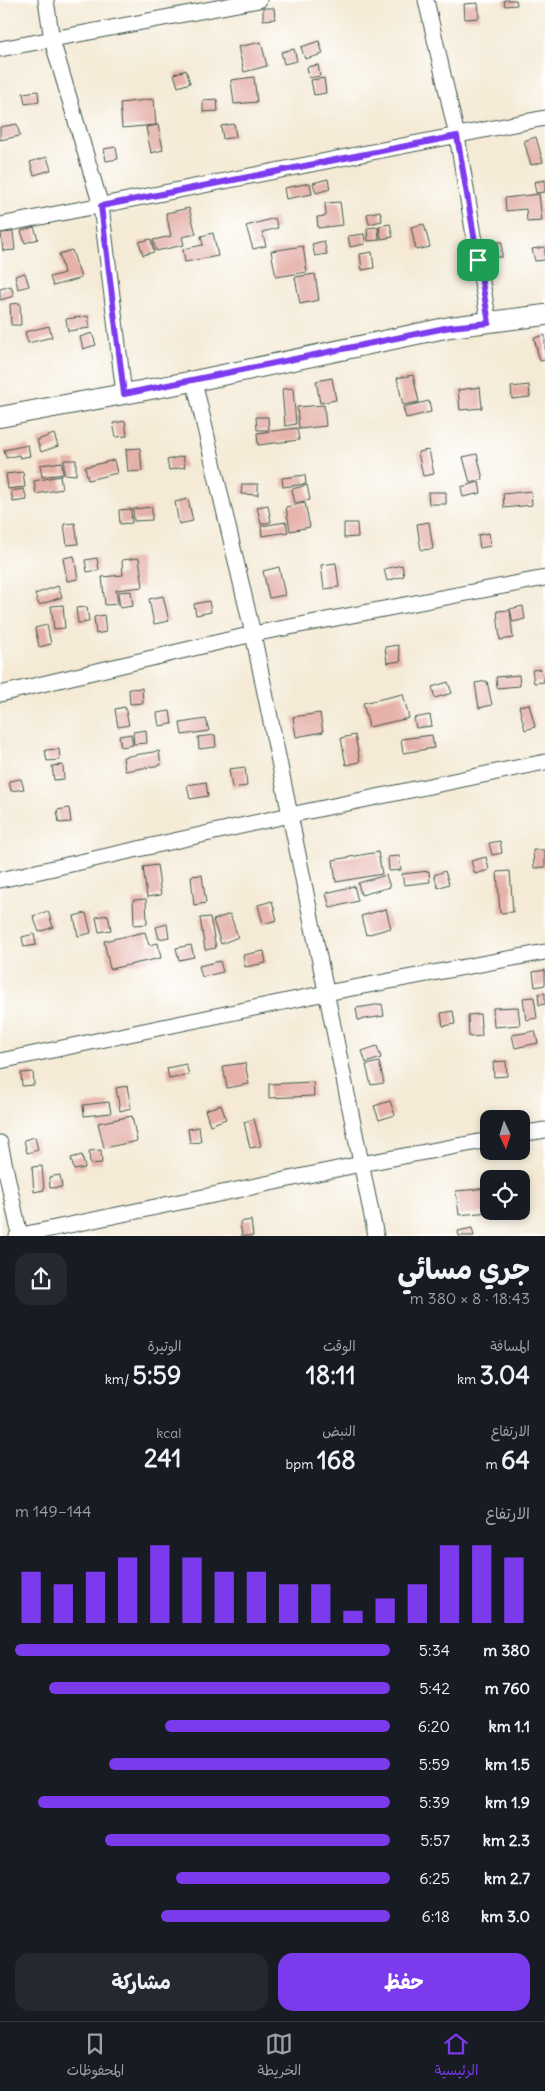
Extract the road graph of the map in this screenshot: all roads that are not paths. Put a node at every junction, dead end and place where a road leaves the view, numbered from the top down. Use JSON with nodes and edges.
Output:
{"nodes":[{"id":1,"x":46,"y":0,"type":"edge"},
{"id":2,"x":260,"y":0,"type":"edge"},
{"id":3,"x":426,"y":0,"type":"edge"},
{"id":4,"x":52,"y":40,"type":"junction"},
{"id":5,"x":0,"y":49,"type":"edge"},
{"id":6,"x":545,"y":118,"type":"edge"},
{"id":7,"x":457,"y":136,"type":"junction"},
{"id":8,"x":101,"y":206,"type":"junction"},
{"id":9,"x":0,"y":225,"type":"edge"},
{"id":10,"x":545,"y":315,"type":"edge"},
{"id":11,"x":489,"y":323,"type":"junction"},
{"id":12,"x":194,"y":380,"type":"junction"},
{"id":13,"x":124,"y":394,"type":"junction"},
{"id":14,"x":0,"y":417,"type":"edge"},
{"id":15,"x":545,"y":578,"type":"edge"},
{"id":16,"x":253,"y":634,"type":"junction"},
{"id":17,"x":0,"y":694,"type":"edge"},
{"id":18,"x":545,"y":762,"type":"edge"},
{"id":19,"x":290,"y":815,"type":"junction"},
{"id":20,"x":0,"y":880,"type":"edge"},
{"id":21,"x":545,"y":952,"type":"edge"},
{"id":22,"x":326,"y":993,"type":"junction"},
{"id":23,"x":0,"y":1061,"type":"edge"},
{"id":24,"x":545,"y":1130,"type":"edge"},
{"id":25,"x":530,"y":1132,"type":"edge"},
{"id":26,"x":480,"y":1142,"type":"edge"},
{"id":27,"x":0,"y":1143,"type":"edge"},
{"id":28,"x":362,"y":1164,"type":"junction"},
{"id":29,"x":19,"y":1236,"type":"edge"},
{"id":30,"x":376,"y":1236,"type":"edge"}],
"edges":[{"from":1,"to":4,"type":"street"},
{"from":2,"to":4,"type":"street"},
{"from":3,"to":7,"type":"street"},
{"from":4,"to":5,"type":"street"},
{"from":4,"to":8,"type":"street"},
{"from":6,"to":7,"type":"street"},
{"from":7,"to":8,"type":"street"},
{"from":7,"to":11,"type":"street"},
{"from":8,"to":9,"type":"street"},
{"from":8,"to":13,"type":"street"},
{"from":10,"to":11,"type":"street"},
{"from":11,"to":12,"type":"street"},
{"from":12,"to":13,"type":"street"},
{"from":12,"to":16,"type":"street"},
{"from":13,"to":14,"type":"street"},
{"from":15,"to":16,"type":"street"},
{"from":16,"to":17,"type":"street"},
{"from":16,"to":19,"type":"street"},
{"from":18,"to":19,"type":"street"},
{"from":19,"to":20,"type":"street"},
{"from":19,"to":22,"type":"street"},
{"from":21,"to":22,"type":"street"},
{"from":22,"to":23,"type":"street"},
{"from":22,"to":28,"type":"street"},
{"from":24,"to":25,"type":"street"},
{"from":26,"to":28,"type":"street"},
{"from":27,"to":29,"type":"street"},
{"from":28,"to":29,"type":"street"},
{"from":28,"to":30,"type":"street"}]}
